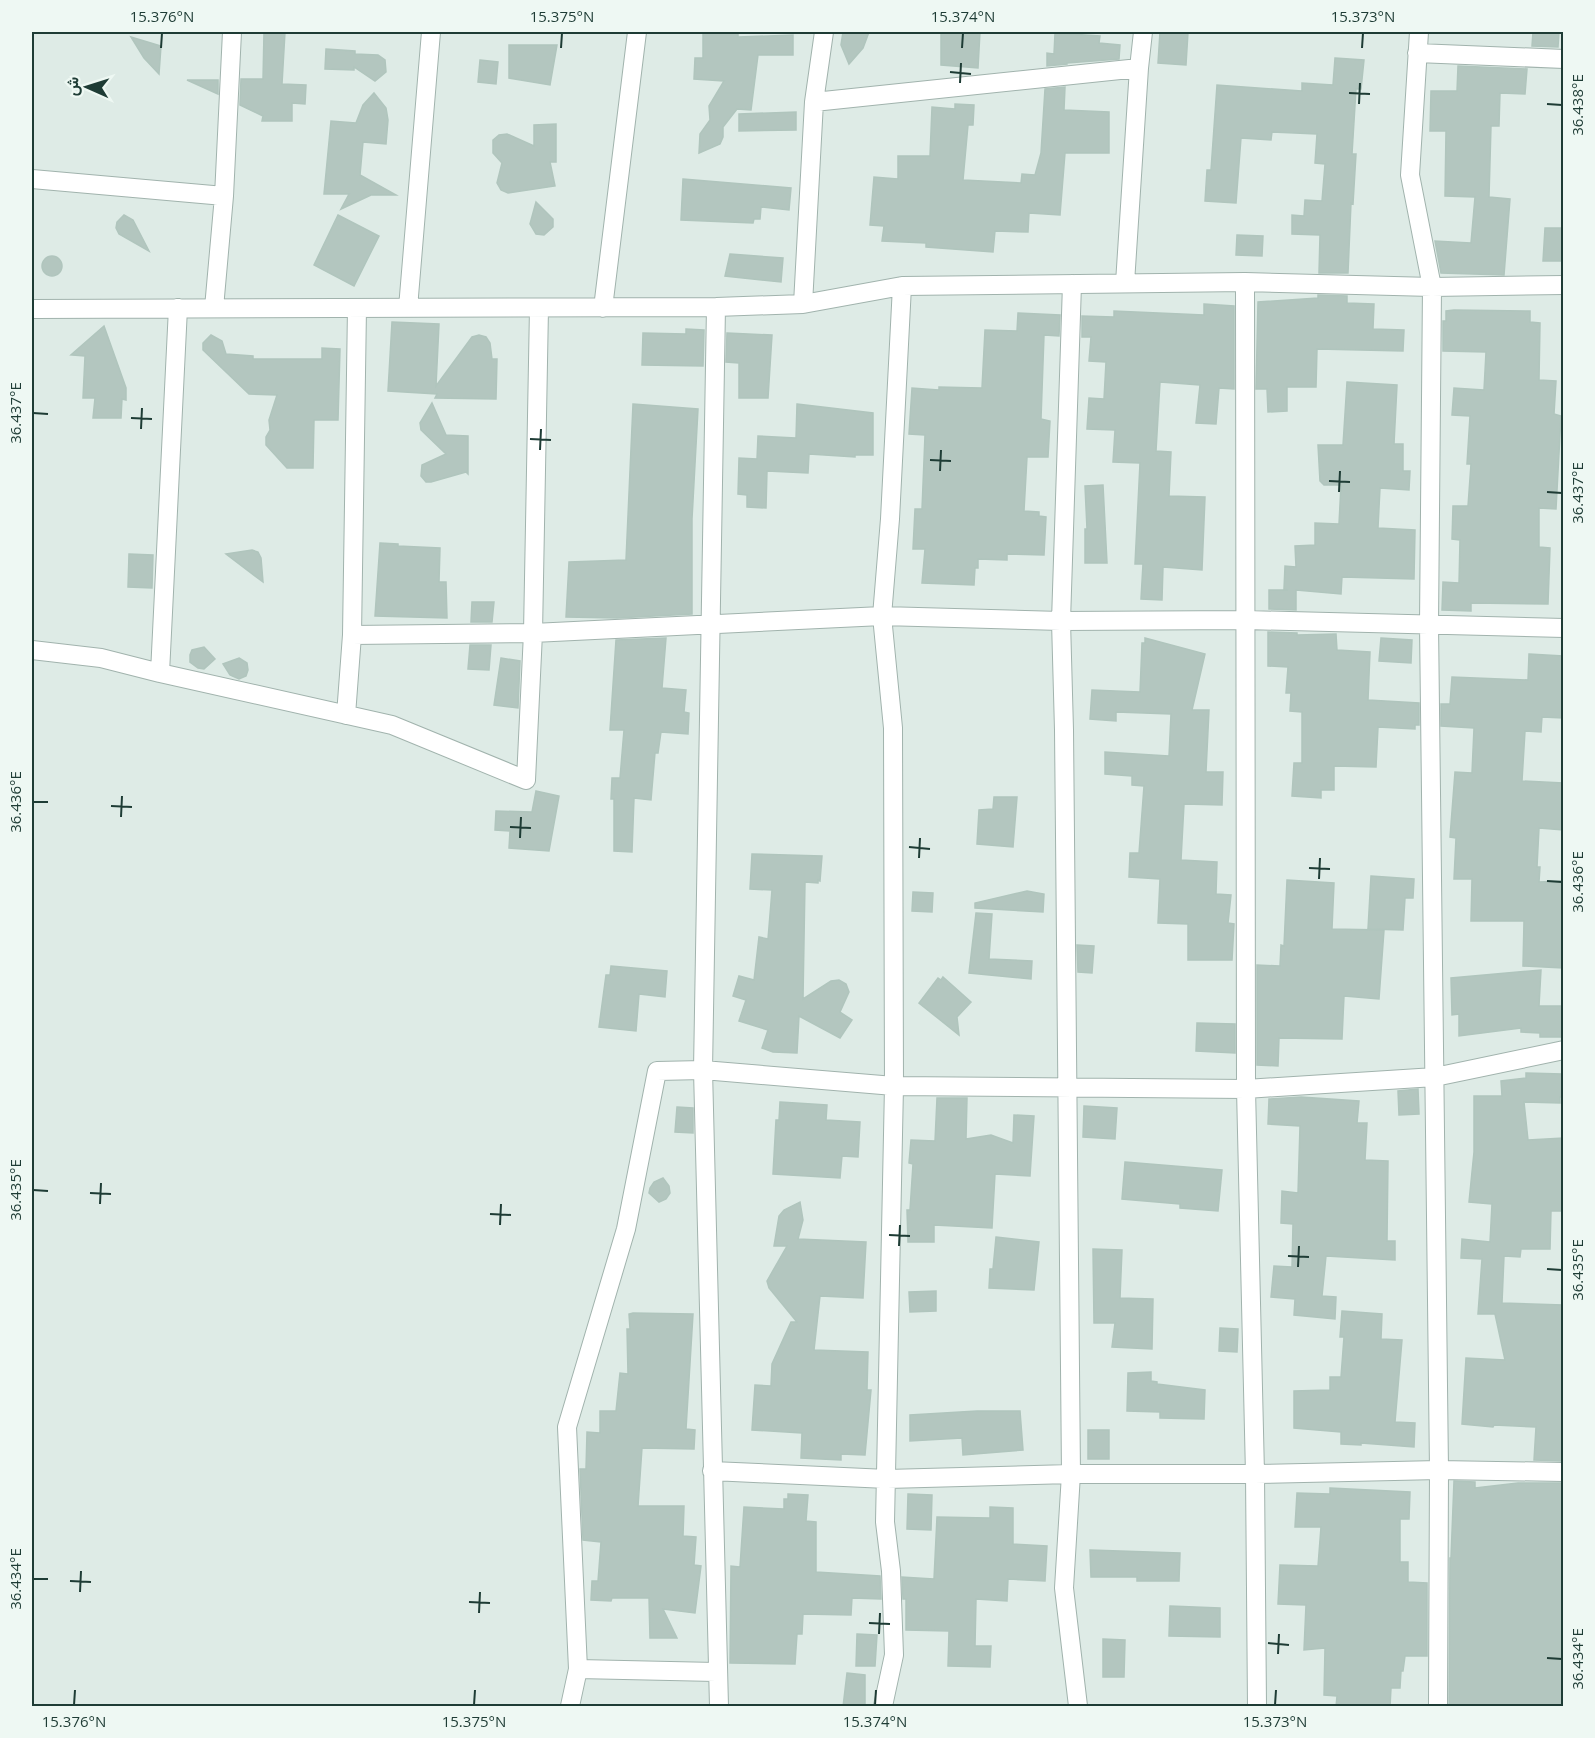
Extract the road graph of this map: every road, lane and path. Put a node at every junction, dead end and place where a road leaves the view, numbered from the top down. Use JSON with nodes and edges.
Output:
{"nodes":[{"id":1,"x":232,"y":32,"type":"edge"},
{"id":2,"x":431,"y":32,"type":"edge"},
{"id":3,"x":637,"y":32,"type":"edge"},
{"id":4,"x":824,"y":32,"type":"edge"},
{"id":5,"x":1143,"y":32,"type":"edge"},
{"id":6,"x":1419,"y":32,"type":"edge"},
{"id":7,"x":1417,"y":53,"type":"junction"},
{"id":8,"x":1563,"y":59,"type":"edge"},
{"id":9,"x":1138,"y":68,"type":"junction"},
{"id":10,"x":814,"y":102,"type":"junction"},
{"id":11,"x":32,"y":179,"type":"edge"},
{"id":12,"x":224,"y":196,"type":"junction"},
{"id":13,"x":1245,"y":282,"type":"junction"},
{"id":14,"x":1125,"y":283,"type":"junction"},
{"id":15,"x":1072,"y":284,"type":"junction"},
{"id":16,"x":1563,"y":285,"type":"edge"},
{"id":17,"x":902,"y":286,"type":"junction"},
{"id":18,"x":1432,"y":287,"type":"junction"},
{"id":19,"x":803,"y":304,"type":"junction"},
{"id":20,"x":716,"y":307,"type":"junction"},
{"id":21,"x":178,"y":308,"type":"junction"},
{"id":22,"x":214,"y":308,"type":"junction"},
{"id":23,"x":357,"y":308,"type":"junction"},
{"id":24,"x":408,"y":308,"type":"junction"},
{"id":25,"x":539,"y":308,"type":"junction"},
{"id":26,"x":603,"y":308,"type":"junction"},
{"id":27,"x":32,"y":309,"type":"edge"},
{"id":28,"x":882,"y":616,"type":"junction"},
{"id":29,"x":1246,"y":620,"type":"junction"},
{"id":30,"x":1061,"y":621,"type":"junction"},
{"id":31,"x":1429,"y":624,"type":"junction"},
{"id":32,"x":709,"y":625,"type":"junction"},
{"id":33,"x":1563,"y":628,"type":"edge"},
{"id":34,"x":533,"y":633,"type":"junction"},
{"id":35,"x":352,"y":635,"type":"junction"},
{"id":36,"x":32,"y":650,"type":"edge"},
{"id":37,"x":160,"y":673,"type":"junction"},
{"id":38,"x":346,"y":715,"type":"junction"},
{"id":39,"x":1563,"y":1050,"type":"edge"},
{"id":40,"x":703,"y":1070,"type":"junction"},
{"id":41,"x":1434,"y":1077,"type":"junction"},
{"id":42,"x":894,"y":1086,"type":"junction"},
{"id":43,"x":1066,"y":1087,"type":"junction"},
{"id":44,"x":1246,"y":1089,"type":"junction"},
{"id":45,"x":712,"y":1470,"type":"junction"},
{"id":46,"x":1439,"y":1470,"type":"junction"},
{"id":47,"x":1563,"y":1472,"type":"edge"},
{"id":48,"x":1071,"y":1474,"type":"junction"},
{"id":49,"x":1255,"y":1474,"type":"junction"},
{"id":50,"x":887,"y":1479,"type":"junction"},
{"id":51,"x":578,"y":1669,"type":"junction"},
{"id":52,"x":717,"y":1672,"type":"junction"},
{"id":53,"x":570,"y":1707,"type":"edge"},
{"id":54,"x":719,"y":1707,"type":"edge"},
{"id":55,"x":883,"y":1707,"type":"edge"},
{"id":56,"x":1078,"y":1707,"type":"edge"},
{"id":57,"x":1257,"y":1707,"type":"edge"},
{"id":58,"x":1438,"y":1707,"type":"edge"}],
"edges":[{"from":1,"to":12,"type":"street"},
{"from":2,"to":24,"type":"street"},
{"from":3,"to":26,"type":"street"},
{"from":4,"to":10,"type":"street"},
{"from":5,"to":9,"type":"street"},
{"from":6,"to":7,"type":"street"},
{"from":7,"to":8,"type":"street"},
{"from":7,"to":18,"type":"street"},
{"from":9,"to":10,"type":"street"},
{"from":9,"to":14,"type":"street"},
{"from":10,"to":19,"type":"street"},
{"from":11,"to":12,"type":"street"},
{"from":12,"to":22,"type":"street"},
{"from":13,"to":14,"type":"street"},
{"from":13,"to":18,"type":"street"},
{"from":13,"to":29,"type":"street"},
{"from":14,"to":15,"type":"street"},
{"from":15,"to":17,"type":"street"},
{"from":15,"to":30,"type":"street"},
{"from":16,"to":18,"type":"street"},
{"from":17,"to":19,"type":"street"},
{"from":17,"to":28,"type":"street"},
{"from":18,"to":31,"type":"street"},
{"from":19,"to":20,"type":"street"},
{"from":20,"to":26,"type":"street"},
{"from":20,"to":32,"type":"street"},
{"from":21,"to":22,"type":"street"},
{"from":21,"to":27,"type":"street"},
{"from":21,"to":37,"type":"street"},
{"from":22,"to":23,"type":"street"},
{"from":23,"to":24,"type":"street"},
{"from":23,"to":35,"type":"street"},
{"from":24,"to":25,"type":"street"},
{"from":25,"to":26,"type":"street"},
{"from":25,"to":34,"type":"street"},
{"from":28,"to":30,"type":"street"},
{"from":28,"to":32,"type":"street"},
{"from":28,"to":42,"type":"street"},
{"from":29,"to":30,"type":"street"},
{"from":29,"to":31,"type":"street"},
{"from":29,"to":44,"type":"street"},
{"from":30,"to":43,"type":"street"},
{"from":31,"to":33,"type":"street"},
{"from":31,"to":41,"type":"street"},
{"from":32,"to":34,"type":"street"},
{"from":32,"to":40,"type":"street"},
{"from":34,"to":35,"type":"street"},
{"from":34,"to":38,"type":"street"},
{"from":35,"to":38,"type":"street"},
{"from":36,"to":37,"type":"street"},
{"from":37,"to":38,"type":"street"},
{"from":39,"to":41,"type":"street"},
{"from":40,"to":42,"type":"street"},
{"from":40,"to":45,"type":"street"},
{"from":40,"to":51,"type":"street"},
{"from":41,"to":44,"type":"street"},
{"from":41,"to":46,"type":"street"},
{"from":42,"to":43,"type":"street"},
{"from":42,"to":50,"type":"street"},
{"from":43,"to":44,"type":"street"},
{"from":43,"to":48,"type":"street"},
{"from":44,"to":49,"type":"street"},
{"from":45,"to":50,"type":"street"},
{"from":45,"to":52,"type":"street"},
{"from":46,"to":47,"type":"street"},
{"from":46,"to":49,"type":"street"},
{"from":46,"to":58,"type":"street"},
{"from":48,"to":49,"type":"street"},
{"from":48,"to":50,"type":"street"},
{"from":48,"to":56,"type":"street"},
{"from":49,"to":57,"type":"street"},
{"from":50,"to":55,"type":"street"},
{"from":51,"to":52,"type":"street"},
{"from":51,"to":53,"type":"street"},
{"from":52,"to":54,"type":"street"}]}
